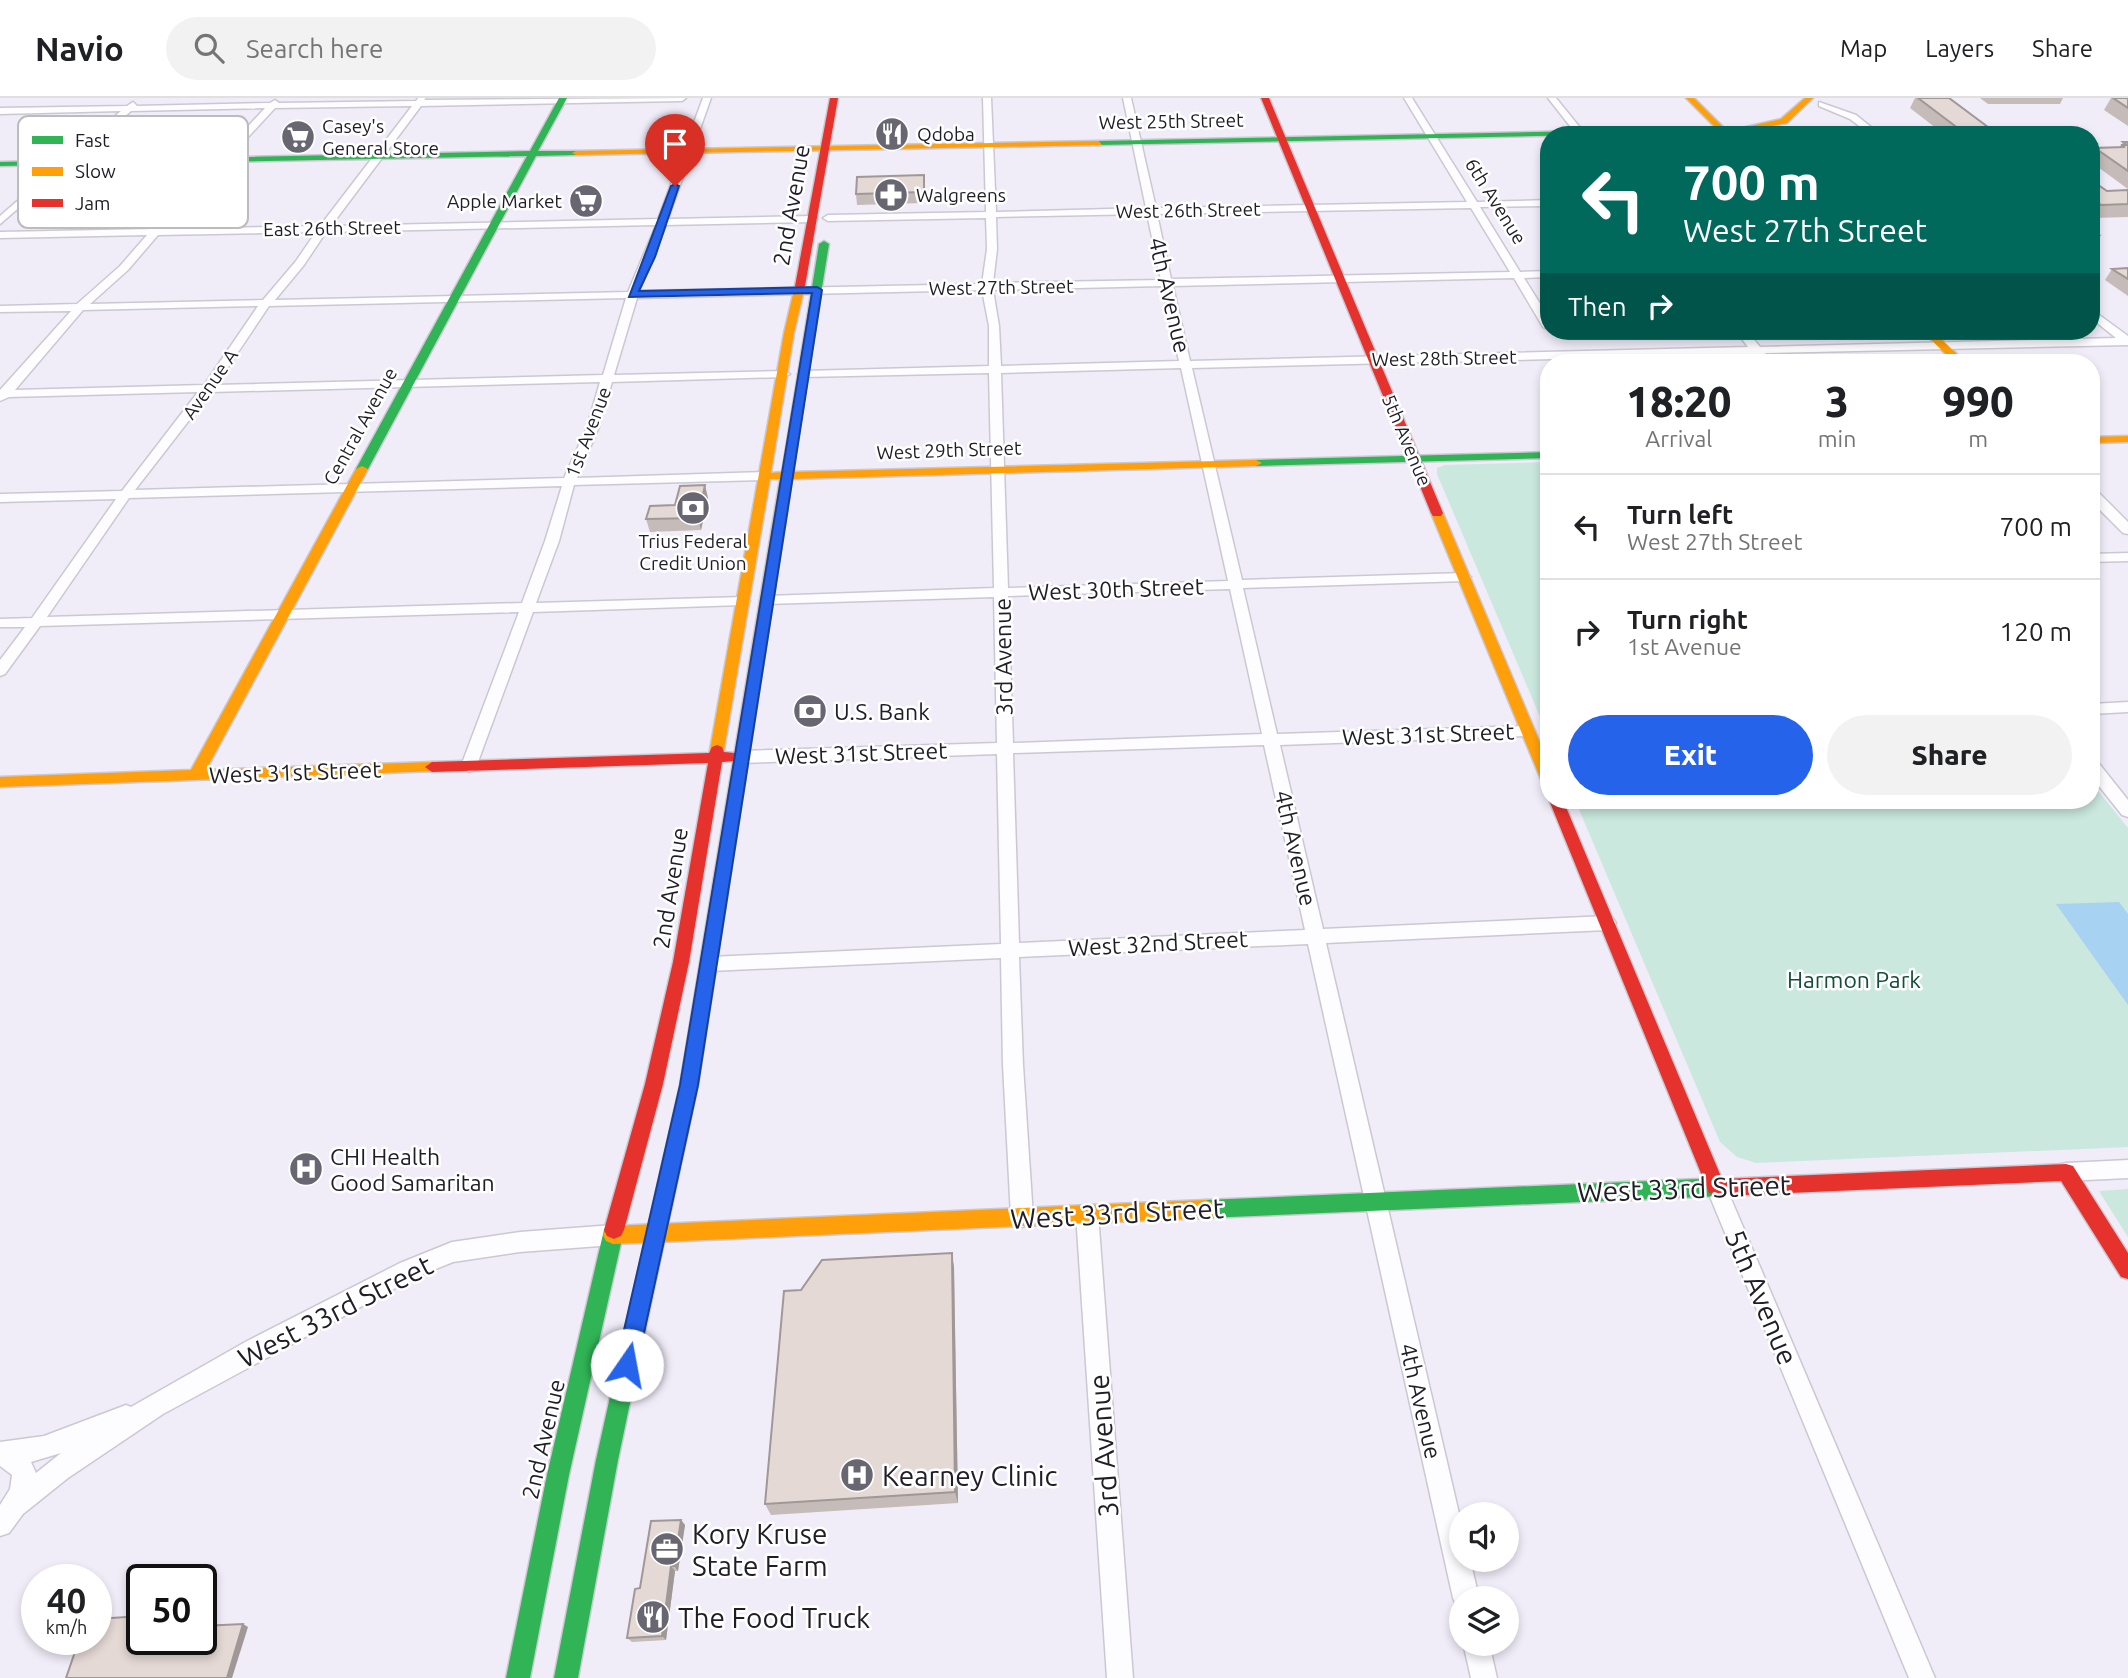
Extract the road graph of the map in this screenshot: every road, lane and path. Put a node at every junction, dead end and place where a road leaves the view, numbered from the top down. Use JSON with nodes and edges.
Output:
{"nodes":[{"id":1,"x":141,"y":98,"type":"edge"},
{"id":2,"x":682,"y":98,"type":"edge"},
{"id":3,"x":707,"y":98,"type":"edge"},
{"id":4,"x":834,"y":98,"type":"edge"},
{"id":5,"x":847,"y":98,"type":"edge"},
{"id":6,"x":987,"y":98,"type":"edge"},
{"id":7,"x":1127,"y":98,"type":"edge"},
{"id":8,"x":1265,"y":98,"type":"edge"},
{"id":9,"x":1408,"y":98,"type":"edge"},
{"id":10,"x":1552,"y":98,"type":"edge"},
{"id":11,"x":1690,"y":98,"type":"edge"},
{"id":12,"x":562,"y":99,"type":"edge"},
{"id":13,"x":420,"y":101,"type":"edge"},
{"id":14,"x":1817,"y":101,"type":"edge"},
{"id":15,"x":276,"y":102,"type":"edge"},
{"id":16,"x":129,"y":108,"type":"junction"},
{"id":17,"x":0,"y":111,"type":"edge"},
{"id":18,"x":120,"y":116,"type":"edge"},
{"id":19,"x":1575,"y":126,"type":"edge"},
{"id":20,"x":1710,"y":126,"type":"edge"},
{"id":21,"x":1771,"y":126,"type":"edge"},
{"id":22,"x":1800,"y":126,"type":"edge"},
{"id":23,"x":1866,"y":126,"type":"edge"},
{"id":24,"x":248,"y":132,"type":"edge"},
{"id":25,"x":1540,"y":136,"type":"edge"},
{"id":26,"x":1434,"y":140,"type":"junction"},
{"id":27,"x":1540,"y":142,"type":"edge"},
{"id":28,"x":1284,"y":143,"type":"junction"},
{"id":29,"x":1138,"y":146,"type":"junction"},
{"id":30,"x":988,"y":149,"type":"junction"},
{"id":31,"x":831,"y":152,"type":"junction"},
{"id":32,"x":687,"y":155,"type":"junction"},
{"id":33,"x":530,"y":157,"type":"junction"},
{"id":34,"x":376,"y":160,"type":"junction"},
{"id":35,"x":248,"y":163,"type":"edge"},
{"id":36,"x":0,"y":164,"type":"edge"},
{"id":37,"x":18,"y":165,"type":"edge"},
{"id":38,"x":18,"y":170,"type":"edge"},
{"id":39,"x":0,"y":171,"type":"edge"},
{"id":40,"x":1540,"y":203,"type":"edge"},
{"id":41,"x":1473,"y":204,"type":"junction"},
{"id":42,"x":18,"y":205,"type":"edge"},
{"id":43,"x":1310,"y":207,"type":"junction"},
{"id":44,"x":1151,"y":211,"type":"junction"},
{"id":45,"x":990,"y":214,"type":"junction"},
{"id":46,"x":820,"y":218,"type":"junction"},
{"id":47,"x":0,"y":220,"type":"edge"},
{"id":48,"x":663,"y":220,"type":"junction"},
{"id":49,"x":495,"y":225,"type":"junction"},
{"id":50,"x":158,"y":228,"type":"edge"},
{"id":51,"x":323,"y":229,"type":"junction"},
{"id":52,"x":154,"y":232,"type":"junction"},
{"id":53,"x":0,"y":235,"type":"edge"},
{"id":54,"x":1540,"y":274,"type":"edge"},
{"id":55,"x":1517,"y":275,"type":"junction"},
{"id":56,"x":1340,"y":278,"type":"junction"},
{"id":57,"x":1167,"y":283,"type":"junction"},
{"id":58,"x":987,"y":287,"type":"junction"},
{"id":59,"x":799,"y":290,"type":"junction"},
{"id":60,"x":817,"y":290,"type":"junction"},
{"id":61,"x":632,"y":295,"type":"junction"},
{"id":62,"x":452,"y":298,"type":"junction"},
{"id":63,"x":266,"y":303,"type":"junction"},
{"id":64,"x":80,"y":307,"type":"junction"},
{"id":65,"x":0,"y":309,"type":"edge"},
{"id":66,"x":1540,"y":313,"type":"edge"},
{"id":67,"x":2100,"y":320,"type":"edge"},
{"id":68,"x":1748,"y":340,"type":"edge"},
{"id":69,"x":1937,"y":340,"type":"edge"},
{"id":70,"x":2127,"y":342,"type":"edge"},
{"id":71,"x":1943,"y":345,"type":"junction"},
{"id":72,"x":1756,"y":350,"type":"junction"},
{"id":73,"x":1662,"y":354,"type":"edge"},
{"id":74,"x":1759,"y":354,"type":"edge"},
{"id":75,"x":1952,"y":354,"type":"edge"},
{"id":76,"x":1540,"y":358,"type":"edge"},
{"id":77,"x":1373,"y":359,"type":"junction"},
{"id":78,"x":1185,"y":364,"type":"junction"},
{"id":79,"x":996,"y":369,"type":"junction"},
{"id":80,"x":784,"y":374,"type":"junction"},
{"id":81,"x":803,"y":374,"type":"junction"},
{"id":82,"x":609,"y":379,"type":"junction"},
{"id":83,"x":408,"y":384,"type":"junction"},
{"id":84,"x":208,"y":388,"type":"junction"},
{"id":85,"x":2,"y":396,"type":"edge"},
{"id":86,"x":2128,"y":439,"type":"edge"},
{"id":87,"x":2100,"y":440,"type":"edge"},
{"id":88,"x":1540,"y":455,"type":"edge"},
{"id":89,"x":1417,"y":458,"type":"junction"},
{"id":90,"x":1208,"y":464,"type":"junction"},
{"id":91,"x":999,"y":470,"type":"junction"},
{"id":92,"x":787,"y":476,"type":"junction"},
{"id":93,"x":765,"y":477,"type":"junction"},
{"id":94,"x":569,"y":482,"type":"junction"},
{"id":95,"x":350,"y":488,"type":"junction"},
{"id":96,"x":125,"y":495,"type":"junction"},
{"id":97,"x":0,"y":498,"type":"edge"},
{"id":98,"x":2100,"y":502,"type":"edge"},
{"id":99,"x":2128,"y":530,"type":"edge"},
{"id":100,"x":2128,"y":557,"type":"edge"},
{"id":101,"x":2100,"y":558,"type":"edge"},
{"id":102,"x":1464,"y":577,"type":"junction"},
{"id":103,"x":1236,"y":585,"type":"junction"},
{"id":104,"x":1002,"y":592,"type":"junction"},
{"id":105,"x":767,"y":600,"type":"junction"},
{"id":106,"x":743,"y":601,"type":"junction"},
{"id":107,"x":528,"y":606,"type":"junction"},
{"id":108,"x":282,"y":614,"type":"junction"},
{"id":109,"x":37,"y":621,"type":"junction"},
{"id":110,"x":0,"y":622,"type":"edge"},
{"id":111,"x":0,"y":671,"type":"edge"},
{"id":112,"x":2128,"y":707,"type":"edge"},
{"id":113,"x":2100,"y":709,"type":"edge"},
{"id":114,"x":1527,"y":731,"type":"junction"},
{"id":115,"x":1271,"y":739,"type":"junction"},
{"id":116,"x":1006,"y":748,"type":"junction"},
{"id":117,"x":742,"y":757,"type":"junction"},
{"id":118,"x":714,"y":758,"type":"junction"},
{"id":119,"x":1540,"y":761,"type":"edge"},
{"id":120,"x":469,"y":766,"type":"junction"},
{"id":121,"x":196,"y":775,"type":"junction"},
{"id":122,"x":2100,"y":776,"type":"edge"},
{"id":123,"x":0,"y":782,"type":"edge"},
{"id":124,"x":1560,"y":809,"type":"edge"},
{"id":125,"x":2128,"y":811,"type":"edge"},
{"id":126,"x":1607,"y":923,"type":"junction"},
{"id":127,"x":1316,"y":936,"type":"junction"},
{"id":128,"x":1010,"y":950,"type":"junction"},
{"id":129,"x":709,"y":964,"type":"junction"},
{"id":130,"x":2128,"y":1169,"type":"edge"},
{"id":131,"x":2066,"y":1172,"type":"junction"},
{"id":132,"x":1716,"y":1187,"type":"junction"},
{"id":133,"x":1376,"y":1202,"type":"junction"},
{"id":134,"x":1087,"y":1214,"type":"junction"},
{"id":135,"x":1021,"y":1217,"type":"junction"},
{"id":136,"x":655,"y":1233,"type":"junction"},
{"id":137,"x":614,"y":1235,"type":"junction"},
{"id":138,"x":2128,"y":1270,"type":"edge"},
{"id":139,"x":146,"y":1410,"type":"junction"},
{"id":140,"x":0,"y":1454,"type":"edge"},
{"id":141,"x":16,"y":1505,"type":"junction"},
{"id":142,"x":0,"y":1524,"type":"edge"},
{"id":143,"x":1463,"y":1586,"type":"edge"},
{"id":144,"x":1479,"y":1656,"type":"edge"},
{"id":145,"x":518,"y":1678,"type":"edge"},
{"id":146,"x":566,"y":1678,"type":"edge"},
{"id":147,"x":1120,"y":1678,"type":"edge"},
{"id":148,"x":1484,"y":1678,"type":"edge"},
{"id":149,"x":1922,"y":1678,"type":"edge"}],
"edges":[{"from":1,"to":16,"type":"street"},
{"from":2,"to":12,"type":"street"},
{"from":3,"to":32,"type":"street","name":"1st Avenue"},
{"from":4,"to":31,"type":"main road","name":"2nd Avenue"},
{"from":5,"to":31,"type":"main road","name":"2nd Avenue"},
{"from":6,"to":30,"type":"street","name":"3rd Avenue"},
{"from":7,"to":29,"type":"street","name":"4th Avenue"},
{"from":8,"to":28,"type":"main road","name":"5th Avenue"},
{"from":9,"to":26,"type":"street","name":"6th Avenue"},
{"from":10,"to":19,"type":"street"},
{"from":11,"to":20,"type":"main road"},
{"from":12,"to":13,"type":"street"},
{"from":12,"to":33,"type":"main road","name":"Central Avenue"},
{"from":13,"to":15,"type":"street"},
{"from":13,"to":34,"type":"street","name":"Avenue A"},
{"from":14,"to":21,"type":"main road","name":"West 25th Street"},
{"from":14,"to":22,"type":"main road"},
{"from":14,"to":23,"type":"street"},
{"from":15,"to":16,"type":"street"},
{"from":15,"to":24,"type":"street"},
{"from":16,"to":17,"type":"street"},
{"from":16,"to":18,"type":"street"},
{"from":25,"to":26,"type":"main road","name":"West 25th Street"},
{"from":26,"to":27,"type":"main road","name":"West 25th Street"},
{"from":26,"to":28,"type":"main road","name":"West 25th Street"},
{"from":26,"to":41,"type":"street","name":"6th Avenue"},
{"from":28,"to":29,"type":"main road","name":"West 25th Street"},
{"from":28,"to":43,"type":"main road","name":"5th Avenue"},
{"from":29,"to":30,"type":"main road","name":"West 25th Street"},
{"from":29,"to":44,"type":"street","name":"4th Avenue"},
{"from":30,"to":31,"type":"main road","name":"West 25th Street"},
{"from":30,"to":45,"type":"street","name":"3rd Avenue"},
{"from":31,"to":32,"type":"main road","name":"West 25th Street"},
{"from":31,"to":46,"type":"main road","name":"2nd Avenue"},
{"from":32,"to":33,"type":"main road","name":"West 25th Street"},
{"from":32,"to":48,"type":"street","name":"1st Avenue"},
{"from":33,"to":34,"type":"main road","name":"West 25th Street"},
{"from":33,"to":49,"type":"main road","name":"Central Avenue"},
{"from":34,"to":35,"type":"main road","name":"West 25th Street"},
{"from":34,"to":51,"type":"street","name":"Avenue A"},
{"from":36,"to":37,"type":"main road"},
{"from":38,"to":39,"type":"main road"},
{"from":40,"to":41,"type":"street","name":"West 26th Street"},
{"from":41,"to":43,"type":"street","name":"West 26th Street"},
{"from":41,"to":55,"type":"street","name":"6th Avenue"},
{"from":42,"to":47,"type":"street"},
{"from":43,"to":44,"type":"street","name":"West 26th Street"},
{"from":43,"to":56,"type":"main road","name":"5th Avenue"},
{"from":44,"to":45,"type":"street","name":"West 26th Street"},
{"from":44,"to":57,"type":"street","name":"4th Avenue"},
{"from":45,"to":46,"type":"street","name":"West 26th Street"},
{"from":45,"to":58,"type":"street","name":"3rd Avenue"},
{"from":46,"to":48,"type":"street","name":"West 26th Street"},
{"from":46,"to":59,"type":"main road","name":"2nd Avenue"},
{"from":46,"to":60,"type":"main road","name":"2nd Avenue"},
{"from":48,"to":49,"type":"street","name":"West 26th Street"},
{"from":48,"to":61,"type":"street","name":"1st Avenue"},
{"from":49,"to":51,"type":"street","name":"East 26th Street"},
{"from":49,"to":62,"type":"main road","name":"Central Avenue"},
{"from":50,"to":52,"type":"street"},
{"from":51,"to":52,"type":"street","name":"East 26th Street"},
{"from":51,"to":63,"type":"street","name":"Avenue A"},
{"from":52,"to":53,"type":"street","name":"East 26th Street"},
{"from":52,"to":64,"type":"street"},
{"from":54,"to":55,"type":"street","name":"West 27th Street"},
{"from":55,"to":56,"type":"street","name":"West 27th Street"},
{"from":55,"to":66,"type":"street","name":"6th Avenue"},
{"from":56,"to":57,"type":"street","name":"West 27th Street"},
{"from":56,"to":77,"type":"main road","name":"5th Avenue"},
{"from":57,"to":58,"type":"street","name":"West 27th Street"},
{"from":57,"to":78,"type":"street","name":"4th Avenue"},
{"from":58,"to":60,"type":"street","name":"West 27th Street"},
{"from":58,"to":79,"type":"street","name":"3rd Avenue"},
{"from":59,"to":60,"type":"street","name":"West 27th Street"},
{"from":59,"to":61,"type":"street","name":"West 27th Street"},
{"from":59,"to":80,"type":"main road","name":"2nd Avenue"},
{"from":60,"to":81,"type":"main road","name":"2nd Avenue"},
{"from":61,"to":62,"type":"street","name":"West 27th Street"},
{"from":61,"to":82,"type":"street","name":"1st Avenue"},
{"from":62,"to":63,"type":"street","name":"West 27th Street"},
{"from":62,"to":83,"type":"main road","name":"Central Avenue"},
{"from":63,"to":64,"type":"street","name":"West 27th Street"},
{"from":63,"to":84,"type":"street","name":"Avenue A"},
{"from":64,"to":65,"type":"street","name":"West 27th Street"},
{"from":64,"to":85,"type":"street"},
{"from":67,"to":70,"type":"street"},
{"from":68,"to":72,"type":"street"},
{"from":69,"to":71,"type":"main road"},
{"from":70,"to":71,"type":"street","name":"West 28th Street"},
{"from":71,"to":72,"type":"street","name":"West 28th Street"},
{"from":71,"to":75,"type":"main road"},
{"from":72,"to":73,"type":"street","name":"West 28th Street"},
{"from":72,"to":74,"type":"street"},
{"from":76,"to":77,"type":"street","name":"West 28th Street"},
{"from":77,"to":78,"type":"street","name":"West 28th Street"},
{"from":77,"to":89,"type":"main road","name":"5th Avenue"},
{"from":78,"to":79,"type":"street","name":"West 28th Street"},
{"from":78,"to":90,"type":"street","name":"4th Avenue"},
{"from":79,"to":81,"type":"street","name":"West 28th Street"},
{"from":79,"to":91,"type":"street","name":"3rd Avenue"},
{"from":80,"to":82,"type":"street"},
{"from":80,"to":93,"type":"main road","name":"2nd Avenue"},
{"from":81,"to":92,"type":"main road","name":"2nd Avenue"},
{"from":82,"to":83,"type":"street"},
{"from":82,"to":94,"type":"street","name":"1st Avenue"},
{"from":83,"to":84,"type":"street"},
{"from":83,"to":95,"type":"main road","name":"Central Avenue"},
{"from":84,"to":85,"type":"street"},
{"from":84,"to":96,"type":"street","name":"Avenue A"},
{"from":86,"to":87,"type":"main road"},
{"from":88,"to":89,"type":"main road","name":"West 29th Street"},
{"from":89,"to":90,"type":"main road","name":"West 29th Street"},
{"from":89,"to":102,"type":"main road","name":"5th Avenue"},
{"from":90,"to":91,"type":"main road","name":"West 29th Street"},
{"from":90,"to":103,"type":"street","name":"4th Avenue"},
{"from":91,"to":92,"type":"main road","name":"West 29th Street"},
{"from":91,"to":104,"type":"street","name":"3rd Avenue"},
{"from":92,"to":93,"type":"main road","name":"West 29th Street"},
{"from":92,"to":105,"type":"main road","name":"2nd Avenue"},
{"from":93,"to":94,"type":"street","name":"West 29th Street"},
{"from":93,"to":106,"type":"main road","name":"2nd Avenue"},
{"from":94,"to":95,"type":"street","name":"West 29th Street"},
{"from":94,"to":107,"type":"street","name":"1st Avenue"},
{"from":95,"to":96,"type":"street","name":"West 29th Street"},
{"from":95,"to":108,"type":"main road","name":"Central Avenue"},
{"from":96,"to":97,"type":"street","name":"West 29th Street"},
{"from":96,"to":109,"type":"street","name":"Avenue A"},
{"from":98,"to":99,"type":"street"},
{"from":100,"to":101,"type":"street"},
{"from":102,"to":103,"type":"street","name":"West 30th Street"},
{"from":102,"to":114,"type":"main road","name":"5th Avenue"},
{"from":103,"to":104,"type":"street","name":"West 30th Street"},
{"from":103,"to":115,"type":"street","name":"4th Avenue"},
{"from":104,"to":105,"type":"street","name":"West 30th Street"},
{"from":104,"to":116,"type":"street","name":"3rd Avenue"},
{"from":105,"to":117,"type":"main road","name":"2nd Avenue"},
{"from":106,"to":107,"type":"street"},
{"from":106,"to":118,"type":"main road","name":"2nd Avenue"},
{"from":107,"to":108,"type":"street"},
{"from":107,"to":120,"type":"street","name":"1st Avenue"},
{"from":108,"to":109,"type":"street"},
{"from":108,"to":121,"type":"main road","name":"Central Avenue"},
{"from":109,"to":110,"type":"street"},
{"from":109,"to":111,"type":"street","name":"Avenue A"},
{"from":112,"to":113,"type":"street"},
{"from":114,"to":115,"type":"street","name":"West 31st Street"},
{"from":114,"to":119,"type":"main road","name":"5th Avenue"},
{"from":115,"to":116,"type":"street","name":"West 31st Street"},
{"from":115,"to":127,"type":"street","name":"4th Avenue"},
{"from":116,"to":117,"type":"street","name":"West 31st Street"},
{"from":116,"to":128,"type":"street","name":"3rd Avenue"},
{"from":117,"to":118,"type":"main road","name":"West 31st Street"},
{"from":117,"to":129,"type":"main road","name":"2nd Avenue"},
{"from":118,"to":120,"type":"main road","name":"West 31st Street"},
{"from":118,"to":137,"type":"main road","name":"2nd Avenue"},
{"from":120,"to":121,"type":"main road","name":"West 31st Street"},
{"from":121,"to":123,"type":"main road","name":"West 31st Street"},
{"from":122,"to":125,"type":"street"},
{"from":124,"to":126,"type":"main road","name":"5th Avenue"},
{"from":126,"to":127,"type":"street","name":"West 32nd Street"},
{"from":126,"to":132,"type":"main road","name":"5th Avenue"},
{"from":127,"to":128,"type":"street","name":"West 32nd Street"},
{"from":127,"to":133,"type":"street","name":"4th Avenue"},
{"from":128,"to":129,"type":"street","name":"West 32nd Street"},
{"from":128,"to":135,"type":"street","name":"3rd Avenue"},
{"from":129,"to":136,"type":"main road","name":"2nd Avenue"},
{"from":130,"to":131,"type":"street","name":"West 33rd Street"},
{"from":131,"to":132,"type":"main road","name":"West 33rd Street"},
{"from":131,"to":138,"type":"main road"},
{"from":132,"to":133,"type":"main road","name":"West 33rd Street"},
{"from":132,"to":149,"type":"street","name":"5th Avenue"},
{"from":133,"to":134,"type":"main road","name":"West 33rd Street"},
{"from":133,"to":143,"type":"street","name":"4th Avenue"},
{"from":134,"to":135,"type":"main road","name":"West 33rd Street"},
{"from":134,"to":147,"type":"street","name":"3rd Avenue"},
{"from":135,"to":136,"type":"main road","name":"West 33rd Street"},
{"from":136,"to":137,"type":"main road","name":"West 33rd Street"},
{"from":136,"to":146,"type":"main road","name":"2nd Avenue"},
{"from":137,"to":139,"type":"street","name":"West 33rd Street"},
{"from":137,"to":145,"type":"main road","name":"2nd Avenue"},
{"from":139,"to":140,"type":"street","name":"West 33rd Street"},
{"from":139,"to":141,"type":"street","name":"West 33rd Street"},
{"from":140,"to":141,"type":"street"},
{"from":141,"to":142,"type":"street","name":"West 33rd Street"},
{"from":144,"to":148,"type":"street"}]}
